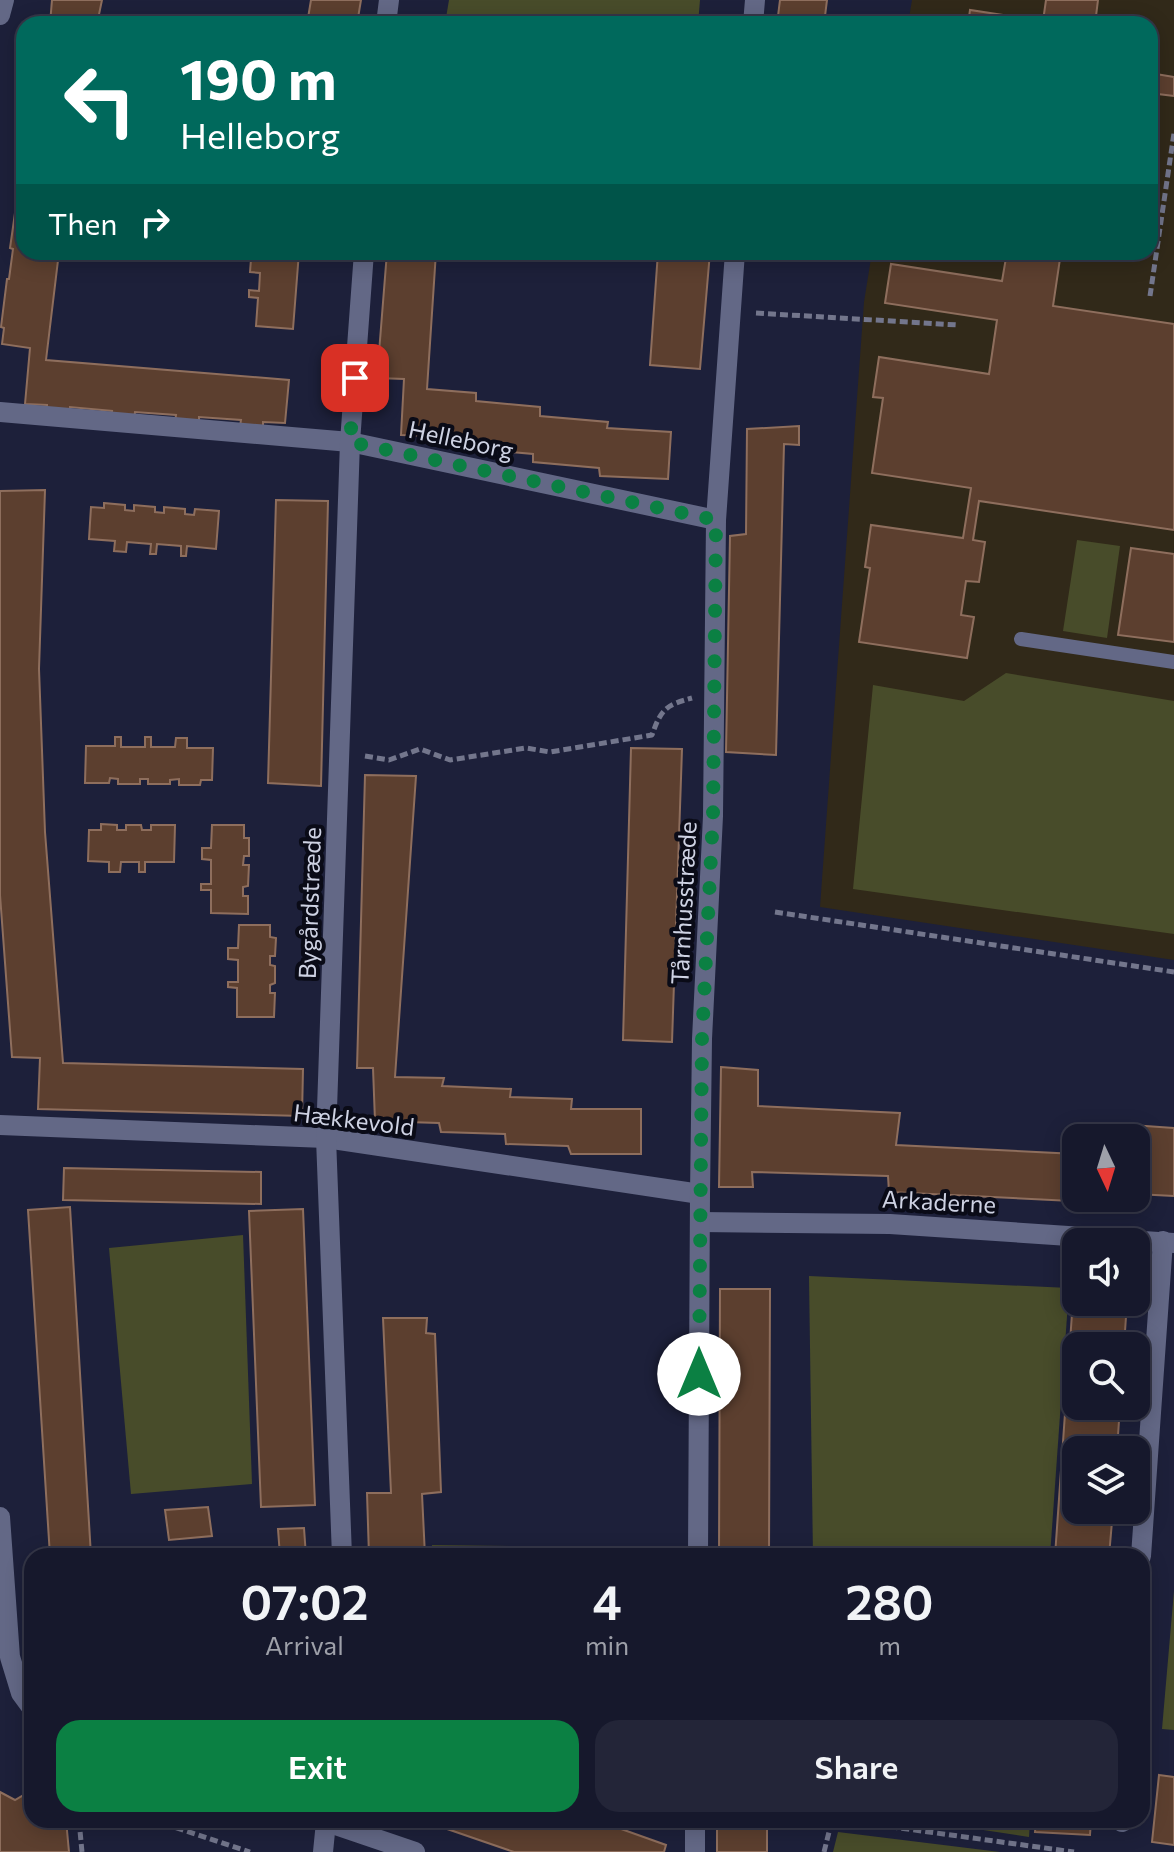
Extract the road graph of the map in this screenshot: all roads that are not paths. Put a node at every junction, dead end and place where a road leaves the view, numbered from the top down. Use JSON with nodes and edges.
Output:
{"nodes":[{"id":1,"x":4,"y":0,"type":"edge"},
{"id":2,"x":0,"y":15,"type":"edge"},
{"id":3,"x":363,"y":260,"type":"edge"},
{"id":4,"x":734,"y":260,"type":"edge"},
{"id":5,"x":0,"y":412,"type":"edge"},
{"id":6,"x":350,"y":442,"type":"junction"},
{"id":7,"x":716,"y":520,"type":"junction"},
{"id":8,"x":1021,"y":639,"type":"dead end"},
{"id":9,"x":1174,"y":662,"type":"edge"},
{"id":10,"x":0,"y":1125,"type":"edge"},
{"id":11,"x":326,"y":1138,"type":"junction"},
{"id":12,"x":700,"y":1194,"type":"junction"},
{"id":13,"x":700,"y":1222,"type":"junction"},
{"id":14,"x":1169,"y":1242,"type":"edge"},
{"id":15,"x":0,"y":1517,"type":"edge"},
{"id":16,"x":342,"y":1548,"type":"edge"},
{"id":17,"x":698,"y":1548,"type":"edge"},
{"id":18,"x":1142,"y":1548,"type":"edge"},
{"id":19,"x":1,"y":1549,"type":"edge"},
{"id":20,"x":24,"y":1697,"type":"edge"},
{"id":21,"x":324,"y":1828,"type":"edge"},
{"id":22,"x":361,"y":1828,"type":"edge"},
{"id":23,"x":695,"y":1828,"type":"edge"},
{"id":24,"x":323,"y":1852,"type":"edge"},
{"id":25,"x":415,"y":1852,"type":"edge"},
{"id":26,"x":695,"y":1852,"type":"edge"}],
"edges":[{"from":1,"to":2,"type":"street"},
{"from":3,"to":6,"type":"street","name":"Bygårdstræde"},
{"from":4,"to":7,"type":"street","name":"Tårnhusstræde"},
{"from":5,"to":6,"type":"street","name":"Helleborg"},
{"from":6,"to":7,"type":"street","name":"Helleborg"},
{"from":6,"to":11,"type":"street","name":"Bygårdstræde"},
{"from":7,"to":12,"type":"street","name":"Tårnhusstræde"},
{"from":8,"to":9,"type":"lane"},
{"from":10,"to":11,"type":"street","name":"Hækkevold"},
{"from":11,"to":12,"type":"street","name":"Hækkevold"},
{"from":11,"to":16,"type":"street","name":"Bygårdstræde"},
{"from":12,"to":13,"type":"street","name":"Tårnhusstræde"},
{"from":13,"to":14,"type":"street","name":"Arkaderne"},
{"from":13,"to":17,"type":"street","name":"Tårnhusstræde"},
{"from":14,"to":18,"type":"street"},
{"from":15,"to":19,"type":"street"},
{"from":19,"to":20,"type":"street"},
{"from":21,"to":24,"type":"street"},
{"from":22,"to":25,"type":"street"},
{"from":23,"to":26,"type":"street"}]}
